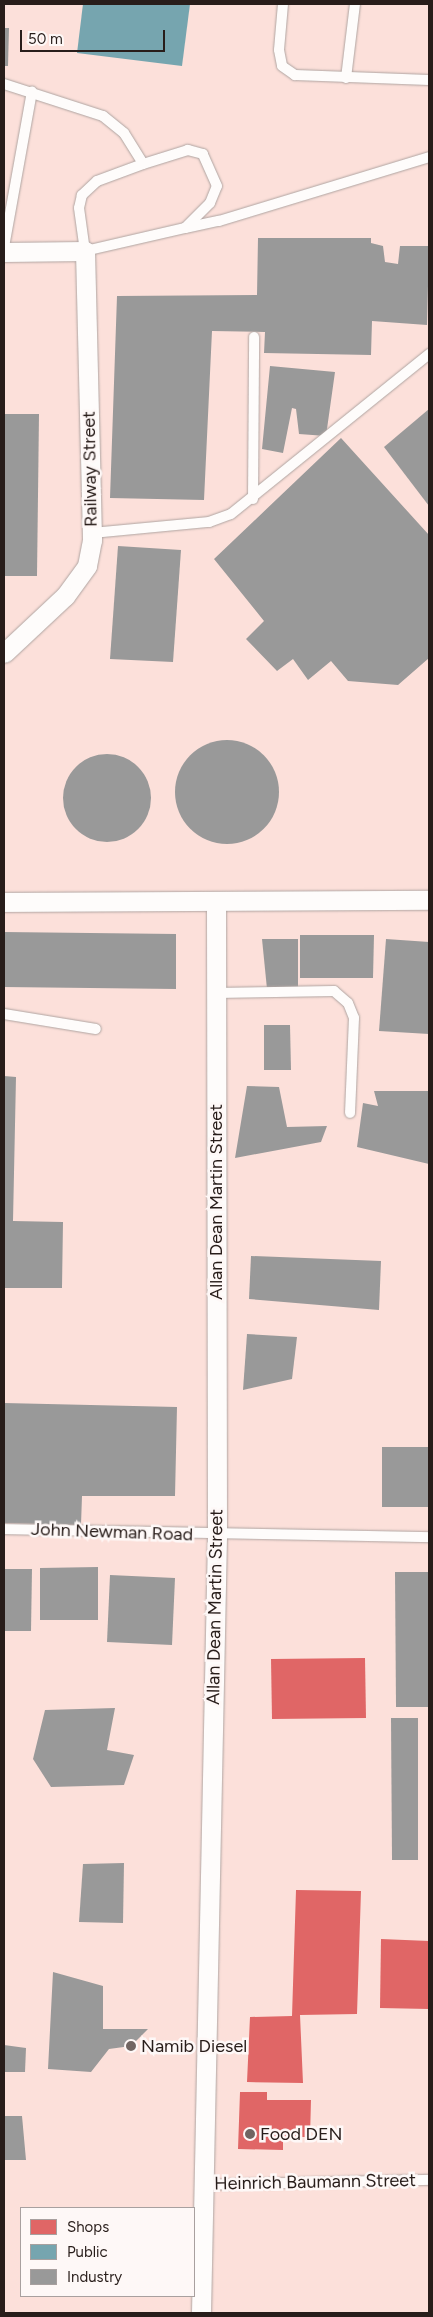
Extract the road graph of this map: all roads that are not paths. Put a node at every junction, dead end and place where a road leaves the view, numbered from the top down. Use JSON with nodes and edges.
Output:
{"nodes":[{"id":1,"x":283,"y":4,"type":"edge"},
{"id":2,"x":355,"y":4,"type":"edge"},
{"id":3,"x":346,"y":78,"type":"junction"},
{"id":4,"x":429,"y":80,"type":"edge"},
{"id":5,"x":4,"y":84,"type":"edge"},
{"id":6,"x":32,"y":92,"type":"junction"},
{"id":7,"x":429,"y":157,"type":"edge"},
{"id":8,"x":144,"y":164,"type":"junction"},
{"id":9,"x":185,"y":228,"type":"junction"},
{"id":10,"x":4,"y":247,"type":"edge"},
{"id":11,"x":85,"y":251,"type":"junction"},
{"id":12,"x":4,"y":252,"type":"edge"},
{"id":13,"x":254,"y":337,"type":"dead end"},
{"id":14,"x":429,"y":354,"type":"edge"},
{"id":15,"x":253,"y":499,"type":"junction"},
{"id":16,"x":92,"y":533,"type":"junction"},
{"id":17,"x":4,"y":654,"type":"edge"},
{"id":18,"x":429,"y":900,"type":"edge"},
{"id":19,"x":216,"y":901,"type":"junction"},
{"id":20,"x":4,"y":902,"type":"edge"},
{"id":21,"x":216,"y":993,"type":"junction"},
{"id":22,"x":4,"y":1014,"type":"edge"},
{"id":23,"x":96,"y":1029,"type":"dead end"},
{"id":24,"x":350,"y":1112,"type":"dead end"},
{"id":25,"x":4,"y":1529,"type":"edge"},
{"id":26,"x":217,"y":1536,"type":"junction"},
{"id":27,"x":429,"y":1537,"type":"edge"},
{"id":28,"x":429,"y":2180,"type":"edge"},
{"id":29,"x":201,"y":2185,"type":"junction"},
{"id":30,"x":201,"y":2313,"type":"edge"}],
"edges":[{"from":1,"to":3,"type":"lane"},
{"from":2,"to":3,"type":"lane"},
{"from":3,"to":4,"type":"lane"},
{"from":5,"to":6,"type":"lane"},
{"from":6,"to":8,"type":"lane"},
{"from":6,"to":10,"type":"lane"},
{"from":7,"to":9,"type":"lane"},
{"from":8,"to":9,"type":"lane"},
{"from":8,"to":11,"type":"lane"},
{"from":9,"to":11,"type":"lane"},
{"from":11,"to":12,"type":"street"},
{"from":11,"to":16,"type":"street","name":"Railway Street"},
{"from":13,"to":15,"type":"lane"},
{"from":14,"to":15,"type":"lane"},
{"from":15,"to":16,"type":"lane"},
{"from":16,"to":17,"type":"street","name":"Railway Street"},
{"from":18,"to":19,"type":"street"},
{"from":19,"to":20,"type":"street"},
{"from":19,"to":21,"type":"street","name":"Allan Dean Martin Street"},
{"from":21,"to":24,"type":"lane"},
{"from":21,"to":26,"type":"street","name":"Allan Dean Martin Street"},
{"from":22,"to":23,"type":"lane"},
{"from":25,"to":26,"type":"lane","name":"John Newman Road"},
{"from":26,"to":27,"type":"lane","name":"John Newman Road"},
{"from":26,"to":29,"type":"street","name":"Allan Dean Martin Street"},
{"from":28,"to":29,"type":"lane","name":"Heinrich Baumann Street"},
{"from":29,"to":30,"type":"street","name":"Allan Dean Martin Street"}]}
